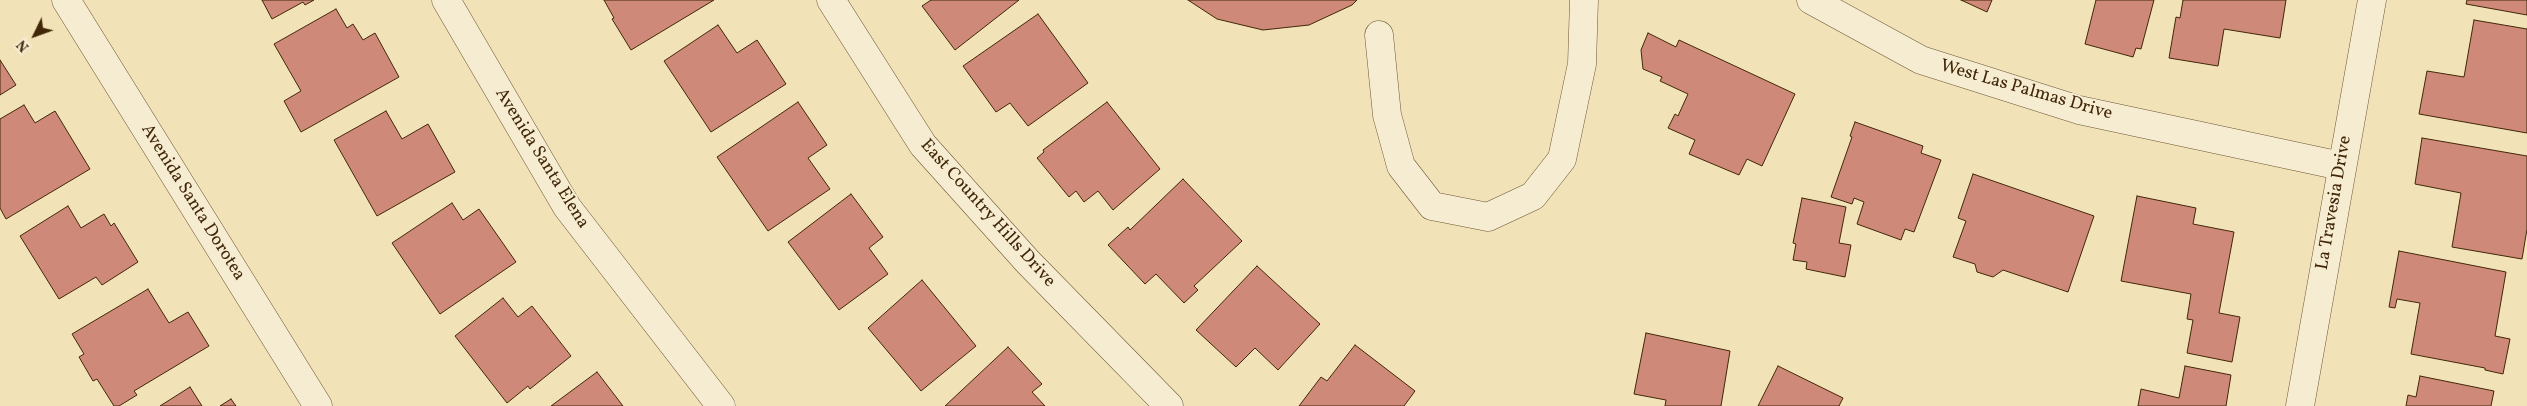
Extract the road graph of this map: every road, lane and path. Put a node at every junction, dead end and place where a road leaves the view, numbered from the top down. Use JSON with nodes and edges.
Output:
{"nodes":[{"id":1,"x":66,"y":0,"type":"edge"},
{"id":2,"x":446,"y":0,"type":"edge"},
{"id":3,"x":831,"y":0,"type":"edge"},
{"id":4,"x":1584,"y":0,"type":"edge"},
{"id":5,"x":1811,"y":0,"type":"edge"},
{"id":6,"x":2372,"y":0,"type":"edge"},
{"id":7,"x":1379,"y":35,"type":"dead end"},
{"id":8,"x":2341,"y":166,"type":"junction"},
{"id":9,"x":318,"y":406,"type":"edge"},
{"id":10,"x":721,"y":406,"type":"edge"},
{"id":11,"x":1169,"y":406,"type":"edge"},
{"id":12,"x":2300,"y":406,"type":"edge"}],
"edges":[{"from":1,"to":9,"type":"street","name":"Avenida Santa Dorotea"},
{"from":2,"to":10,"type":"street","name":"Avenida Santa Elena"},
{"from":3,"to":11,"type":"street","name":"East Country Hills Drive"},
{"from":4,"to":7,"type":"street"},
{"from":5,"to":8,"type":"street","name":"West Las Palmas Drive"},
{"from":6,"to":8,"type":"street","name":"La Travesia Drive"},
{"from":8,"to":12,"type":"street","name":"La Travesia Drive"}]}
